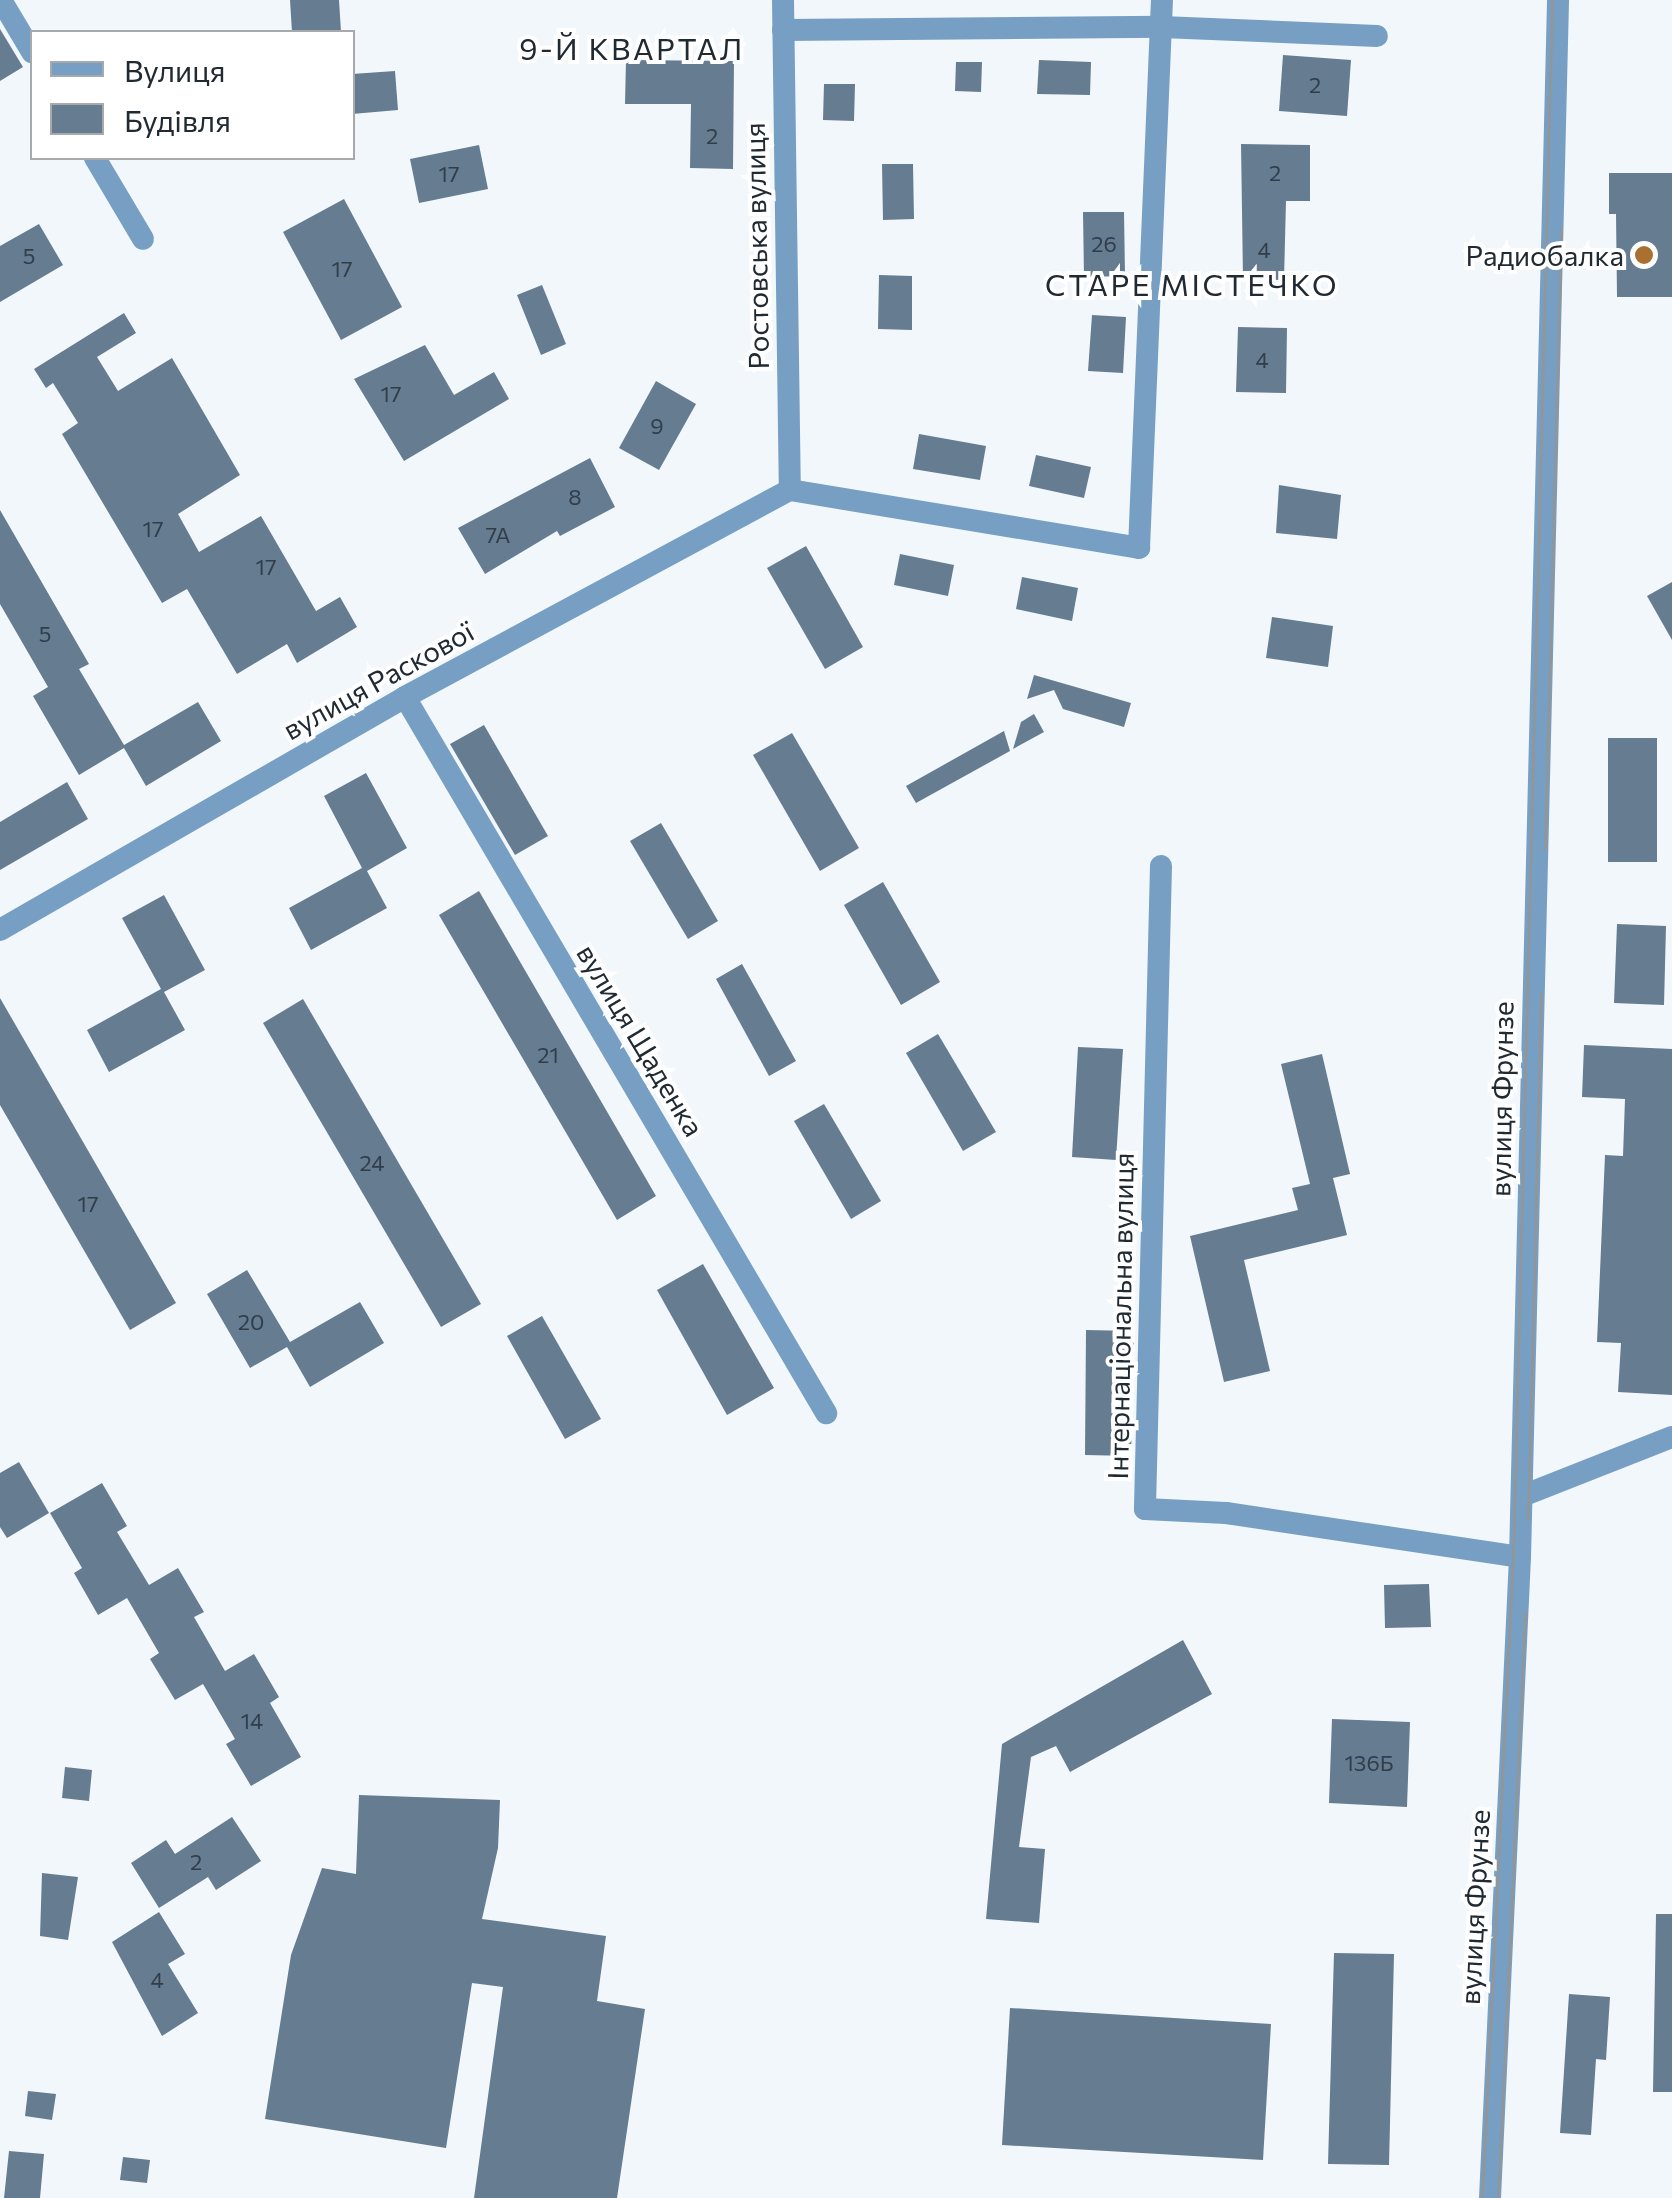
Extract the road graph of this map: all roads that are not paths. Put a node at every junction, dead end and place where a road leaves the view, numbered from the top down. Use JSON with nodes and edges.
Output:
{"nodes":[{"id":1,"x":1,"y":0,"type":"edge"},
{"id":2,"x":783,"y":0,"type":"edge"},
{"id":3,"x":1162,"y":0,"type":"edge"},
{"id":4,"x":1558,"y":0,"type":"edge"},
{"id":5,"x":1162,"y":27,"type":"junction"},
{"id":6,"x":783,"y":30,"type":"junction"},
{"id":7,"x":1376,"y":36,"type":"dead end"},
{"id":8,"x":30,"y":49,"type":"edge"},
{"id":9,"x":96,"y":160,"type":"edge"},
{"id":10,"x":143,"y":239,"type":"dead end"},
{"id":11,"x":790,"y":490,"type":"junction"},
{"id":12,"x":405,"y":698,"type":"junction"},
{"id":13,"x":1161,"y":866,"type":"dead end"},
{"id":14,"x":0,"y":930,"type":"edge"},
{"id":15,"x":826,"y":1413,"type":"dead end"},
{"id":16,"x":1672,"y":1438,"type":"edge"},
{"id":17,"x":1522,"y":1496,"type":"junction"},
{"id":18,"x":1520,"y":1558,"type":"junction"},
{"id":19,"x":1490,"y":2198,"type":"edge"}],
"edges":[{"from":1,"to":8,"type":"street"},
{"from":2,"to":6,"type":"street","name":"Ростовська вулиця"},
{"from":3,"to":5,"type":"street"},
{"from":4,"to":17,"type":"street","name":"вулиця Фрунзе"},
{"from":5,"to":6,"type":"street"},
{"from":5,"to":7,"type":"street"},
{"from":5,"to":11,"type":"street"},
{"from":6,"to":11,"type":"street","name":"Ростовська вулиця"},
{"from":9,"to":10,"type":"street"},
{"from":11,"to":12,"type":"street","name":"вулиця Раскової"},
{"from":12,"to":14,"type":"street","name":"вулиця Раскової"},
{"from":12,"to":15,"type":"street","name":"вулиця Щаденка"},
{"from":13,"to":18,"type":"street","name":"Інтернаціональна вулиця"},
{"from":16,"to":17,"type":"street"},
{"from":17,"to":18,"type":"street","name":"вулиця Фрунзе"},
{"from":18,"to":19,"type":"street","name":"вулиця Фрунзе"}]}
